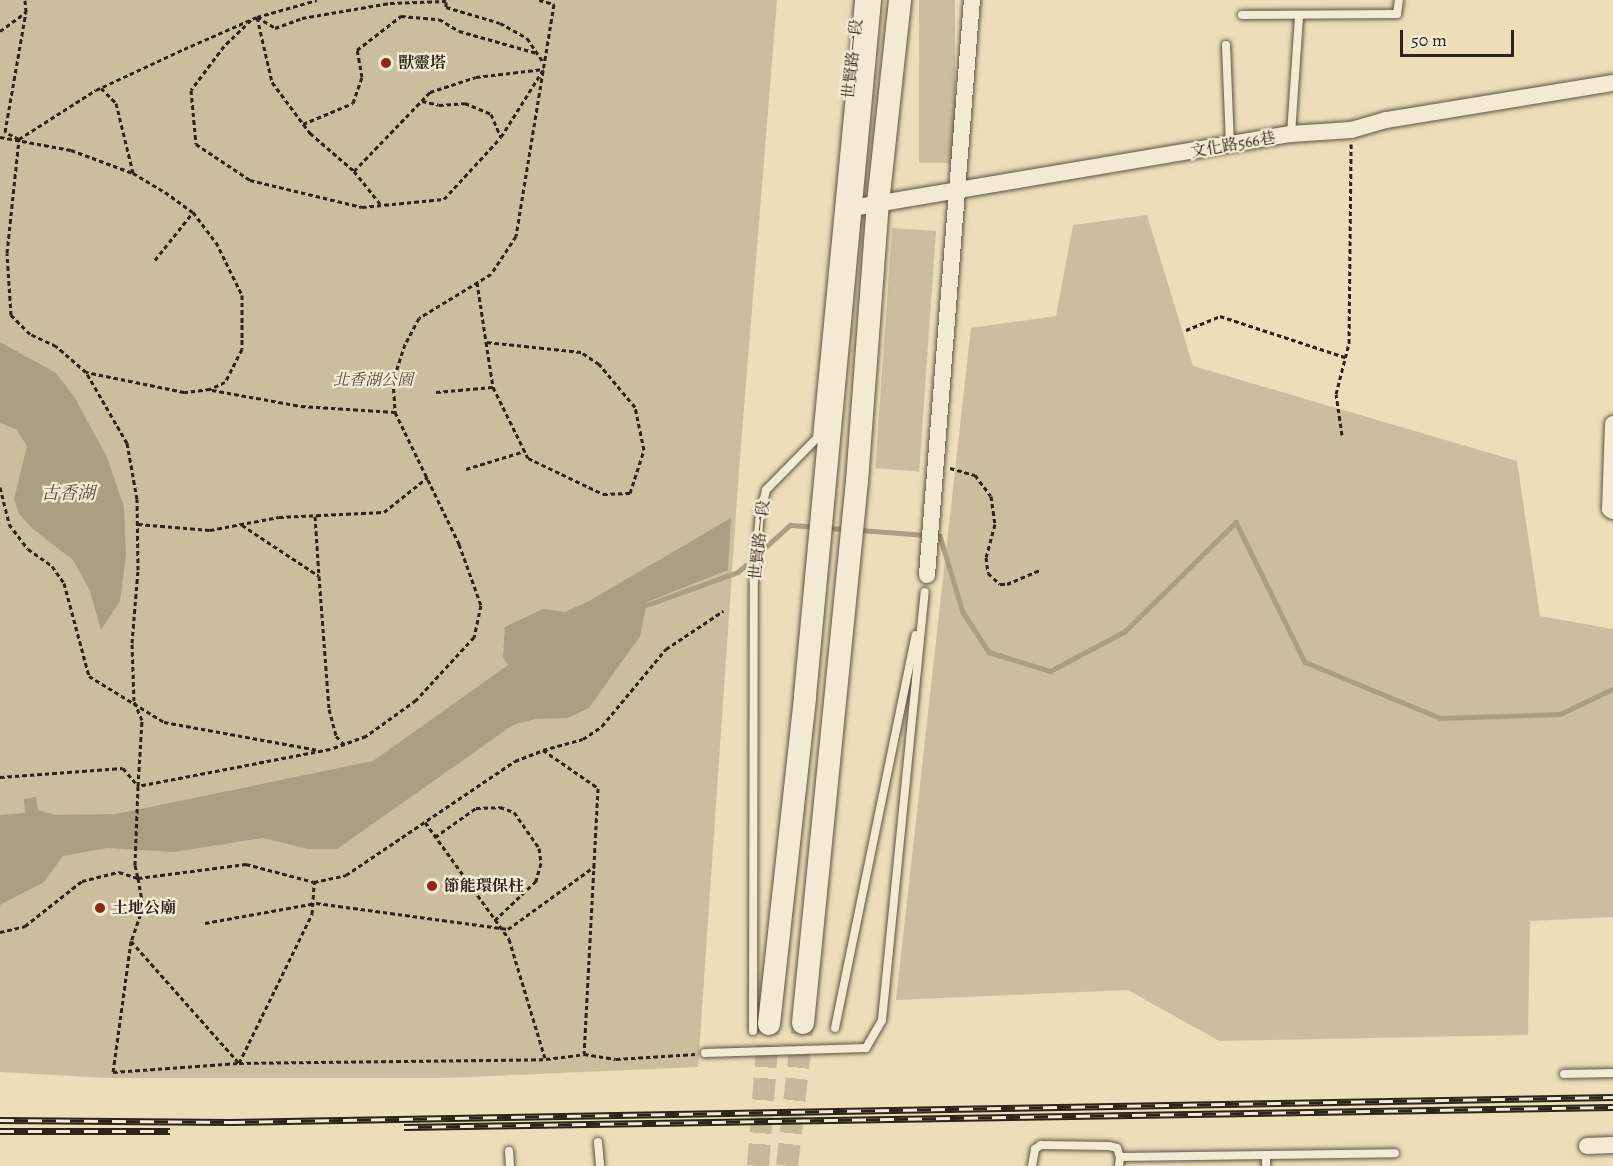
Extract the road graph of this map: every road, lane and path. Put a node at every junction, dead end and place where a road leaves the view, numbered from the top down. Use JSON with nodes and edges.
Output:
{"nodes":[{"id":1,"x":25,"y":0,"type":"edge"},
{"id":2,"x":317,"y":0,"type":"edge"},
{"id":3,"x":539,"y":0,"type":"edge"},
{"id":4,"x":859,"y":0,"type":"edge"},
{"id":5,"x":870,"y":0,"type":"edge"},
{"id":6,"x":900,"y":0,"type":"edge"},
{"id":7,"x":972,"y":0,"type":"edge"},
{"id":8,"x":1399,"y":0,"type":"edge"},
{"id":9,"x":446,"y":1,"type":"edge"},
{"id":10,"x":26,"y":12,"type":"junction"},
{"id":11,"x":1242,"y":15,"type":"dead end"},
{"id":12,"x":257,"y":17,"type":"junction"},
{"id":13,"x":1299,"y":17,"type":"junction"},
{"id":14,"x":251,"y":20,"type":"junction"},
{"id":15,"x":0,"y":31,"type":"edge"},
{"id":16,"x":1226,"y":45,"type":"dead end"},
{"id":17,"x":537,"y":53,"type":"junction"},
{"id":18,"x":545,"y":63,"type":"junction"},
{"id":19,"x":544,"y":69,"type":"junction"},
{"id":20,"x":1613,"y":83,"type":"edge"},
{"id":21,"x":100,"y":88,"type":"junction"},
{"id":22,"x":422,"y":101,"type":"junction"},
{"id":23,"x":303,"y":124,"type":"junction"},
{"id":24,"x":1351,"y":130,"type":"junction"},
{"id":25,"x":1291,"y":134,"type":"junction"},
{"id":26,"x":0,"y":137,"type":"edge"},
{"id":27,"x":501,"y":137,"type":"junction"},
{"id":28,"x":19,"y":139,"type":"junction"},
{"id":29,"x":1230,"y":145,"type":"junction"},
{"id":30,"x":354,"y":171,"type":"junction"},
{"id":31,"x":133,"y":173,"type":"junction"},
{"id":32,"x":956,"y":190,"type":"junction"},
{"id":33,"x":878,"y":203,"type":"junction"},
{"id":34,"x":381,"y":205,"type":"junction"},
{"id":35,"x":852,"y":208,"type":"junction"},
{"id":36,"x":193,"y":212,"type":"junction"},
{"id":37,"x":155,"y":260,"type":"dead end"},
{"id":38,"x":477,"y":282,"type":"junction"},
{"id":39,"x":1186,"y":330,"type":"dead end"},
{"id":40,"x":486,"y":342,"type":"junction"},
{"id":41,"x":1345,"y":357,"type":"junction"},
{"id":42,"x":86,"y":372,"type":"junction"},
{"id":43,"x":492,"y":387,"type":"junction"},
{"id":44,"x":210,"y":389,"type":"junction"},
{"id":45,"x":436,"y":392,"type":"dead end"},
{"id":46,"x":395,"y":412,"type":"junction"},
{"id":47,"x":1613,"y":424,"type":"edge"},
{"id":48,"x":1342,"y":435,"type":"dead end"},
{"id":49,"x":525,"y":451,"type":"junction"},
{"id":50,"x":937,"y":464,"type":"junction"},
{"id":51,"x":466,"y":470,"type":"dead end"},
{"id":52,"x":428,"y":477,"type":"junction"},
{"id":53,"x":0,"y":487,"type":"edge"},
{"id":54,"x":1613,"y":511,"type":"edge"},
{"id":55,"x":315,"y":516,"type":"junction"},
{"id":56,"x":138,"y":524,"type":"junction"},
{"id":57,"x":242,"y":525,"type":"junction"},
{"id":58,"x":1040,"y":570,"type":"dead end"},
{"id":59,"x":319,"y":576,"type":"junction"},
{"id":60,"x":926,"y":584,"type":"junction"},
{"id":61,"x":723,"y":611,"type":"dead end"},
{"id":62,"x":135,"y":704,"type":"junction"},
{"id":63,"x":344,"y":744,"type":"junction"},
{"id":64,"x":543,"y":750,"type":"junction"},
{"id":65,"x":321,"y":751,"type":"junction"},
{"id":66,"x":0,"y":777,"type":"edge"},
{"id":67,"x":138,"y":786,"type":"junction"},
{"id":68,"x":425,"y":822,"type":"junction"},
{"id":69,"x":435,"y":837,"type":"junction"},
{"id":70,"x":595,"y":866,"type":"junction"},
{"id":71,"x":138,"y":878,"type":"junction"},
{"id":72,"x":314,"y":882,"type":"junction"},
{"id":73,"x":495,"y":920,"type":"junction"},
{"id":74,"x":205,"y":923,"type":"dead end"},
{"id":75,"x":0,"y":933,"type":"edge"},
{"id":76,"x":131,"y":941,"type":"junction"},
{"id":77,"x":803,"y":1023,"type":"tunnel mouth"},
{"id":78,"x":761,"y":1027,"type":"joint"},
{"id":79,"x":835,"y":1028,"type":"dead end"},
{"id":80,"x":705,"y":1053,"type":"joint"},
{"id":81,"x":584,"y":1054,"type":"junction"},
{"id":82,"x":546,"y":1059,"type":"junction"},
{"id":83,"x":239,"y":1063,"type":"junction"},
{"id":84,"x":1613,"y":1073,"type":"edge"},
{"id":85,"x":1564,"y":1074,"type":"dead end"},
{"id":86,"x":597,"y":1142,"type":"dead end"},
{"id":87,"x":1613,"y":1145,"type":"edge"},
{"id":88,"x":1587,"y":1146,"type":"dead end"},
{"id":89,"x":509,"y":1151,"type":"dead end"},
{"id":90,"x":1395,"y":1153,"type":"dead end"},
{"id":91,"x":1266,"y":1155,"type":"junction"},
{"id":92,"x":1120,"y":1162,"type":"edge"},
{"id":93,"x":510,"y":1166,"type":"edge"},
{"id":94,"x":600,"y":1166,"type":"edge"},
{"id":95,"x":1032,"y":1166,"type":"edge"},
{"id":96,"x":1266,"y":1166,"type":"edge"}],
"edges":[{"from":1,"to":10,"type":"path"},
{"from":2,"to":12,"type":"path"},
{"from":3,"to":18,"type":"path"},
{"from":4,"to":78,"type":"lane","name":"世賢路一段"},
{"from":5,"to":35,"type":"street","name":"世賢路一段"},
{"from":6,"to":33,"type":"street"},
{"from":7,"to":32,"type":"street"},
{"from":8,"to":13,"type":"lane"},
{"from":9,"to":12,"type":"path"},
{"from":9,"to":17,"type":"path"},
{"from":10,"to":15,"type":"path"},
{"from":10,"to":28,"type":"path"},
{"from":11,"to":13,"type":"lane"},
{"from":12,"to":14,"type":"path"},
{"from":12,"to":23,"type":"path"},
{"from":13,"to":25,"type":"lane"},
{"from":14,"to":21,"type":"path"},
{"from":14,"to":34,"type":"path"},
{"from":16,"to":29,"type":"lane"},
{"from":17,"to":18,"type":"path"},
{"from":17,"to":23,"type":"path"},
{"from":18,"to":19,"type":"path"},
{"from":19,"to":22,"type":"path"},
{"from":19,"to":27,"type":"path"},
{"from":19,"to":38,"type":"path"},
{"from":20,"to":24,"type":"street","name":"文化路566巷"},
{"from":21,"to":28,"type":"path"},
{"from":21,"to":31,"type":"path"},
{"from":22,"to":27,"type":"path"},
{"from":22,"to":30,"type":"path"},
{"from":23,"to":30,"type":"path"},
{"from":24,"to":25,"type":"street","name":"文化路566巷"},
{"from":24,"to":41,"type":"path"},
{"from":25,"to":29,"type":"street","name":"文化路566巷"},
{"from":26,"to":28,"type":"path"},
{"from":27,"to":34,"type":"path"},
{"from":28,"to":31,"type":"path"},
{"from":28,"to":42,"type":"path"},
{"from":29,"to":32,"type":"street","name":"文化路566巷"},
{"from":30,"to":34,"type":"path"},
{"from":31,"to":36,"type":"path"},
{"from":32,"to":33,"type":"street","name":"文化路566巷"},
{"from":32,"to":50,"type":"street"},
{"from":33,"to":35,"type":"street","name":"文化路566巷"},
{"from":33,"to":77,"type":"street"},
{"from":35,"to":78,"type":"street","name":"世賢路一段"},
{"from":36,"to":37,"type":"path"},
{"from":36,"to":44,"type":"path"},
{"from":38,"to":40,"type":"path"},
{"from":38,"to":46,"type":"path"},
{"from":39,"to":41,"type":"path"},
{"from":40,"to":43,"type":"path"},
{"from":40,"to":49,"type":"path"},
{"from":41,"to":48,"type":"path"},
{"from":42,"to":44,"type":"path"},
{"from":42,"to":56,"type":"path"},
{"from":43,"to":45,"type":"path"},
{"from":43,"to":49,"type":"path"},
{"from":44,"to":46,"type":"path"},
{"from":46,"to":52,"type":"path"},
{"from":47,"to":54,"type":"street"},
{"from":49,"to":51,"type":"path"},
{"from":50,"to":58,"type":"path"},
{"from":50,"to":60,"type":"street"},
{"from":52,"to":55,"type":"path"},
{"from":52,"to":63,"type":"path"},
{"from":53,"to":62,"type":"path"},
{"from":55,"to":57,"type":"path"},
{"from":55,"to":59,"type":"path"},
{"from":56,"to":57,"type":"path"},
{"from":56,"to":62,"type":"path"},
{"from":57,"to":59,"type":"path"},
{"from":59,"to":63,"type":"path"},
{"from":60,"to":79,"type":"lane"},
{"from":60,"to":80,"type":"lane"},
{"from":61,"to":64,"type":"path"},
{"from":62,"to":65,"type":"path"},
{"from":62,"to":67,"type":"path"},
{"from":63,"to":65,"type":"path"},
{"from":64,"to":68,"type":"path"},
{"from":64,"to":70,"type":"path"},
{"from":65,"to":67,"type":"path"},
{"from":66,"to":67,"type":"path"},
{"from":67,"to":71,"type":"path"},
{"from":68,"to":69,"type":"path"},
{"from":68,"to":72,"type":"path"},
{"from":69,"to":73,"type":"path"},
{"from":69,"to":73,"type":"path"},
{"from":70,"to":74,"type":"path"},
{"from":70,"to":81,"type":"path"},
{"from":71,"to":72,"type":"path"},
{"from":71,"to":75,"type":"path"},
{"from":71,"to":76,"type":"path"},
{"from":72,"to":83,"type":"path"},
{"from":73,"to":82,"type":"path"},
{"from":76,"to":83,"type":"path"},
{"from":76,"to":83,"type":"path"},
{"from":80,"to":81,"type":"path"},
{"from":81,"to":82,"type":"path"},
{"from":82,"to":83,"type":"path"},
{"from":84,"to":85,"type":"lane"},
{"from":86,"to":94,"type":"lane"},
{"from":87,"to":88,"type":"street"},
{"from":89,"to":93,"type":"lane"},
{"from":90,"to":91,"type":"lane"},
{"from":91,"to":92,"type":"lane"},
{"from":91,"to":96,"type":"lane"},
{"from":92,"to":95,"type":"lane"}]}
